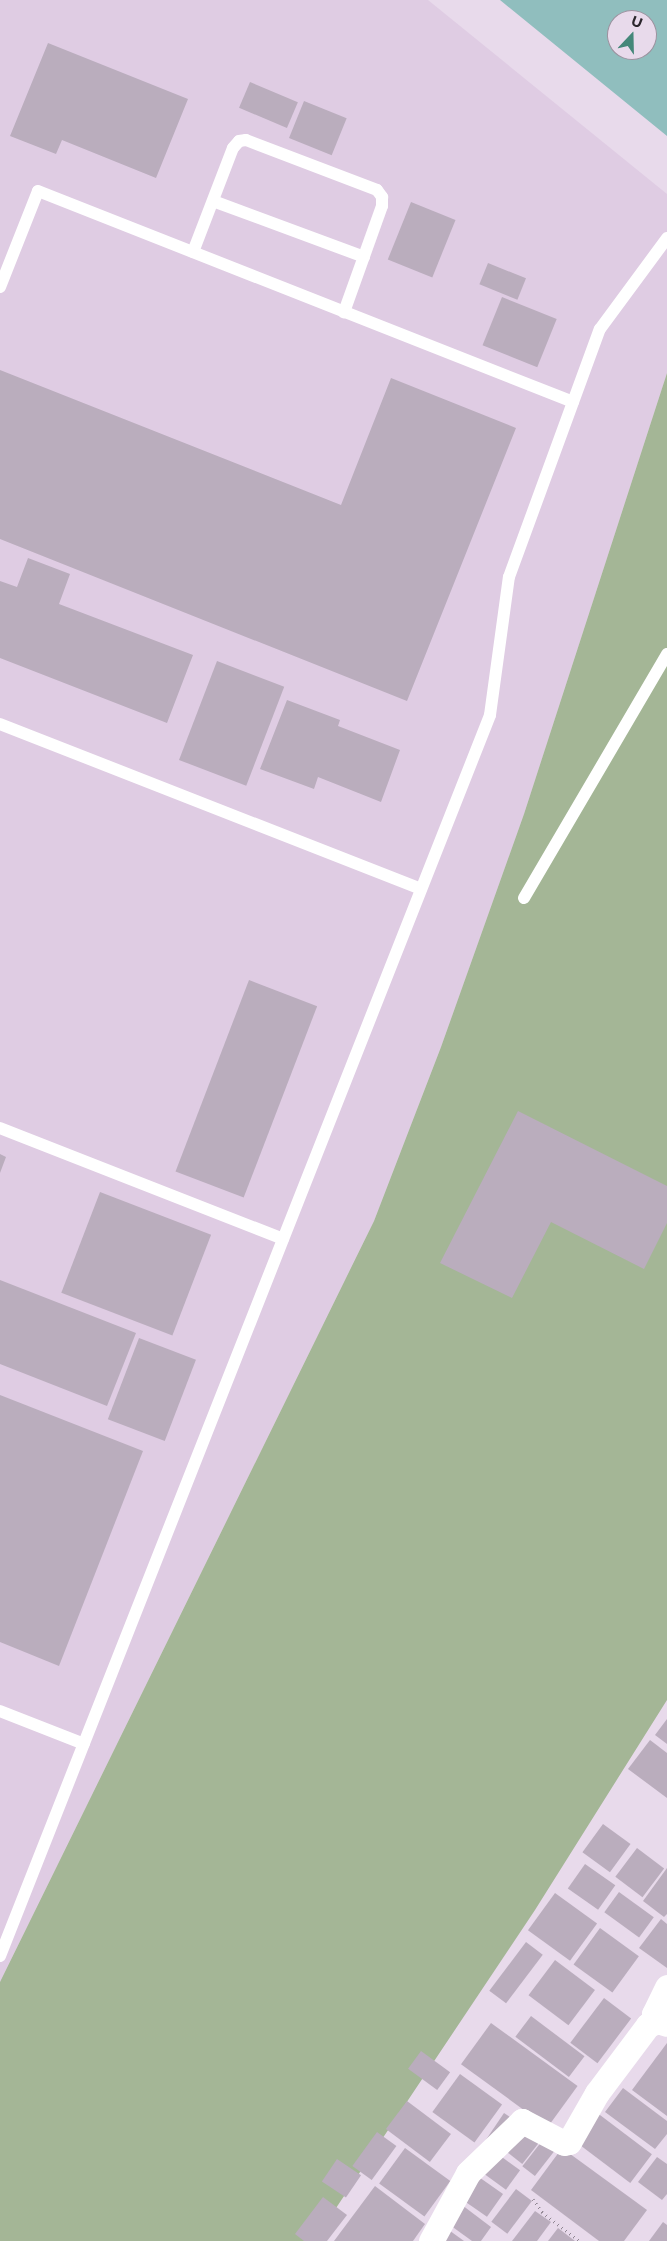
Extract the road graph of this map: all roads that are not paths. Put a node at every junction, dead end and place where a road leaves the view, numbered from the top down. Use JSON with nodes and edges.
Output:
{"nodes":[{"id":1,"x":213,"y":200,"type":"junction"},
{"id":2,"x":667,"y":238,"type":"edge"},
{"id":3,"x":193,"y":252,"type":"junction"},
{"id":4,"x":364,"y":257,"type":"junction"},
{"id":5,"x":0,"y":287,"type":"edge"},
{"id":6,"x":344,"y":312,"type":"junction"},
{"id":7,"x":573,"y":402,"type":"junction"},
{"id":8,"x":667,"y":654,"type":"edge"},
{"id":9,"x":0,"y":724,"type":"edge"},
{"id":10,"x":421,"y":890,"type":"junction"},
{"id":11,"x":524,"y":898,"type":"dead end"},
{"id":12,"x":0,"y":1128,"type":"edge"},
{"id":13,"x":283,"y":1239,"type":"junction"},
{"id":14,"x":0,"y":1711,"type":"edge"},
{"id":15,"x":84,"y":1744,"type":"junction"},
{"id":16,"x":0,"y":1956,"type":"edge"},
{"id":17,"x":667,"y":1987,"type":"edge"},
{"id":18,"x":661,"y":2023,"type":"edge"},
{"id":19,"x":431,"y":2241,"type":"edge"}],
"edges":[{"from":1,"to":3,"type":"lane"},
{"from":1,"to":4,"type":"lane"},
{"from":1,"to":4,"type":"lane"},
{"from":2,"to":7,"type":"lane"},
{"from":3,"to":5,"type":"lane"},
{"from":3,"to":6,"type":"lane"},
{"from":4,"to":6,"type":"lane"},
{"from":6,"to":7,"type":"lane"},
{"from":7,"to":10,"type":"lane"},
{"from":8,"to":11,"type":"lane"},
{"from":9,"to":10,"type":"lane"},
{"from":10,"to":13,"type":"lane"},
{"from":12,"to":13,"type":"lane"},
{"from":13,"to":15,"type":"lane"},
{"from":14,"to":15,"type":"lane"},
{"from":15,"to":16,"type":"lane"},
{"from":17,"to":18,"type":"street"},
{"from":18,"to":19,"type":"street"}]}
